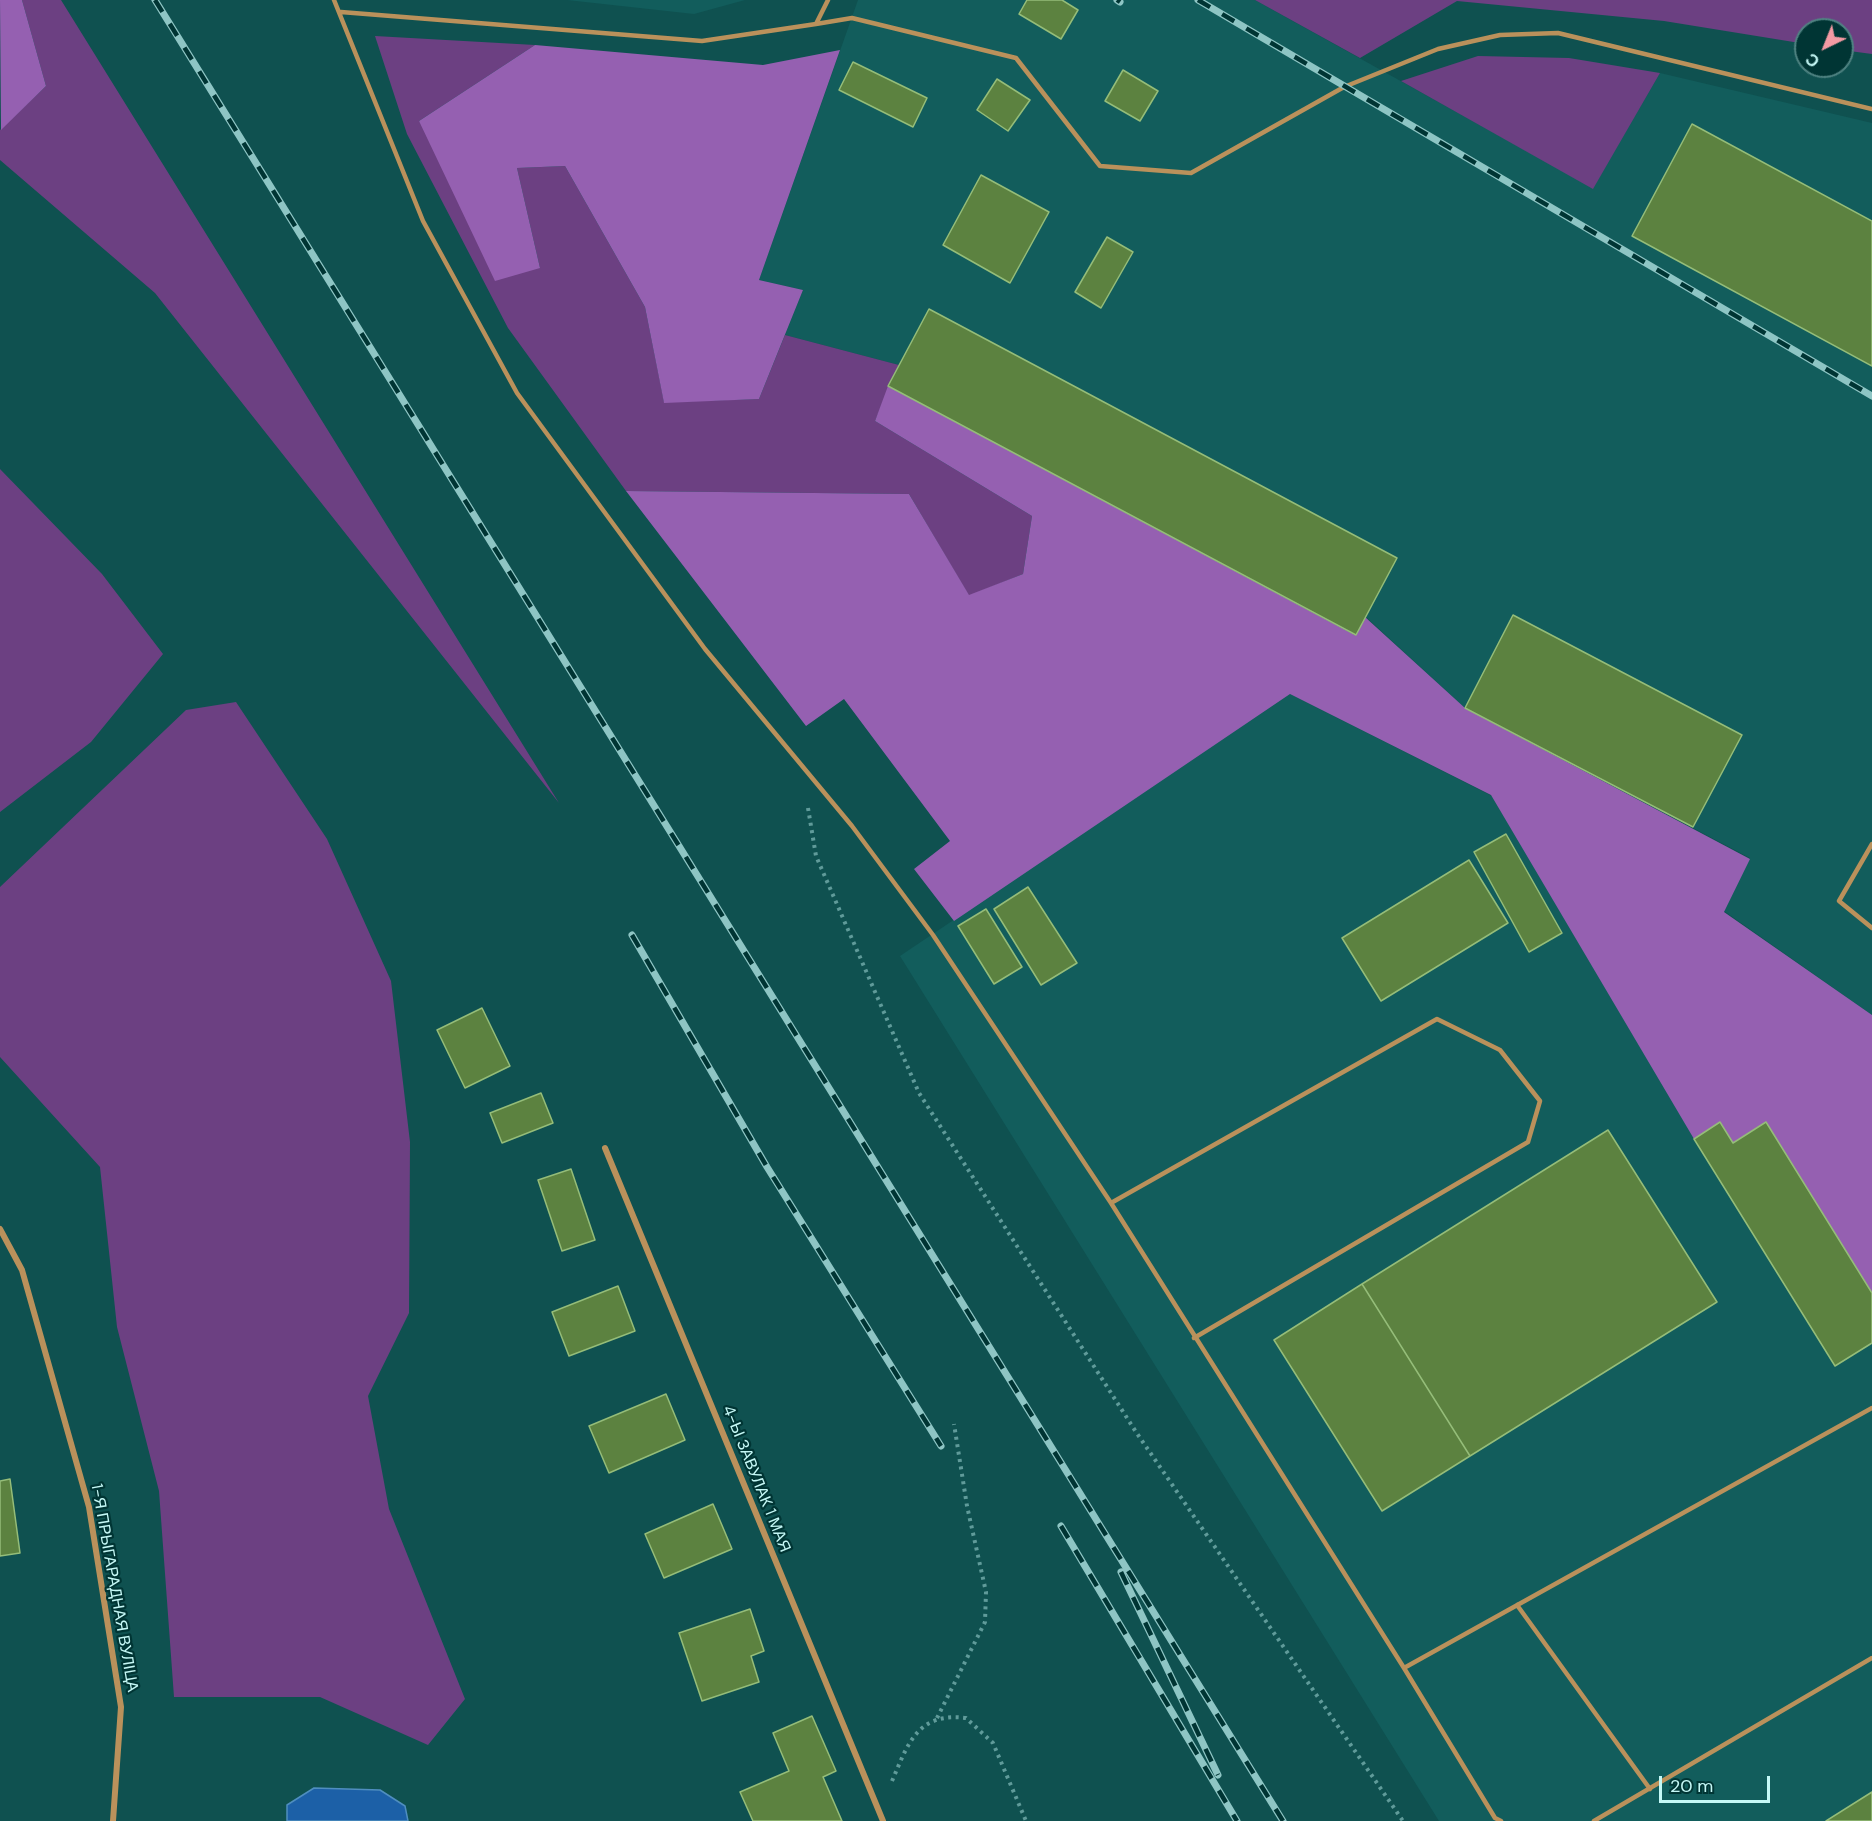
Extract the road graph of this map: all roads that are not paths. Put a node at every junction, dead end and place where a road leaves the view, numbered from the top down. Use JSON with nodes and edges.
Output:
{"nodes":[{"id":1,"x":334,"y":0,"type":"edge"},
{"id":2,"x":828,"y":0,"type":"edge"},
{"id":3,"x":341,"y":12,"type":"junction"},
{"id":4,"x":816,"y":24,"type":"junction"},
{"id":5,"x":1872,"y":109,"type":"edge"},
{"id":6,"x":1872,"y":844,"type":"edge"},
{"id":7,"x":1872,"y":928,"type":"edge"},
{"id":8,"x":605,"y":1148,"type":"dead end"},
{"id":9,"x":1111,"y":1203,"type":"junction"},
{"id":10,"x":0,"y":1229,"type":"edge"},
{"id":11,"x":1194,"y":1338,"type":"junction"},
{"id":12,"x":1872,"y":1408,"type":"edge"},
{"id":13,"x":1517,"y":1605,"type":"junction"},
{"id":14,"x":1872,"y":1658,"type":"edge"},
{"id":15,"x":1404,"y":1668,"type":"junction"},
{"id":16,"x":1650,"y":1789,"type":"junction"},
{"id":17,"x":113,"y":1821,"type":"edge"},
{"id":18,"x":883,"y":1821,"type":"edge"},
{"id":19,"x":1501,"y":1821,"type":"edge"},
{"id":20,"x":1594,"y":1821,"type":"edge"}],
"edges":[{"from":1,"to":3,"type":"lane"},
{"from":2,"to":4,"type":"lane"},
{"from":3,"to":4,"type":"lane"},
{"from":3,"to":9,"type":"lane"},
{"from":4,"to":5,"type":"lane"},
{"from":6,"to":7,"type":"lane"},
{"from":8,"to":18,"type":"street","name":"4-Ы ЗАВУЛАК 1 МАЯ"},
{"from":9,"to":11,"type":"lane"},
{"from":9,"to":11,"type":"lane"},
{"from":10,"to":17,"type":"street","name":"1-Я ПРЫГАРАДНАЯ ВУЛІЦА"},
{"from":11,"to":15,"type":"lane"},
{"from":12,"to":13,"type":"lane"},
{"from":13,"to":15,"type":"lane"},
{"from":13,"to":16,"type":"lane"},
{"from":14,"to":16,"type":"lane"},
{"from":15,"to":19,"type":"lane"},
{"from":16,"to":20,"type":"lane"}]}
